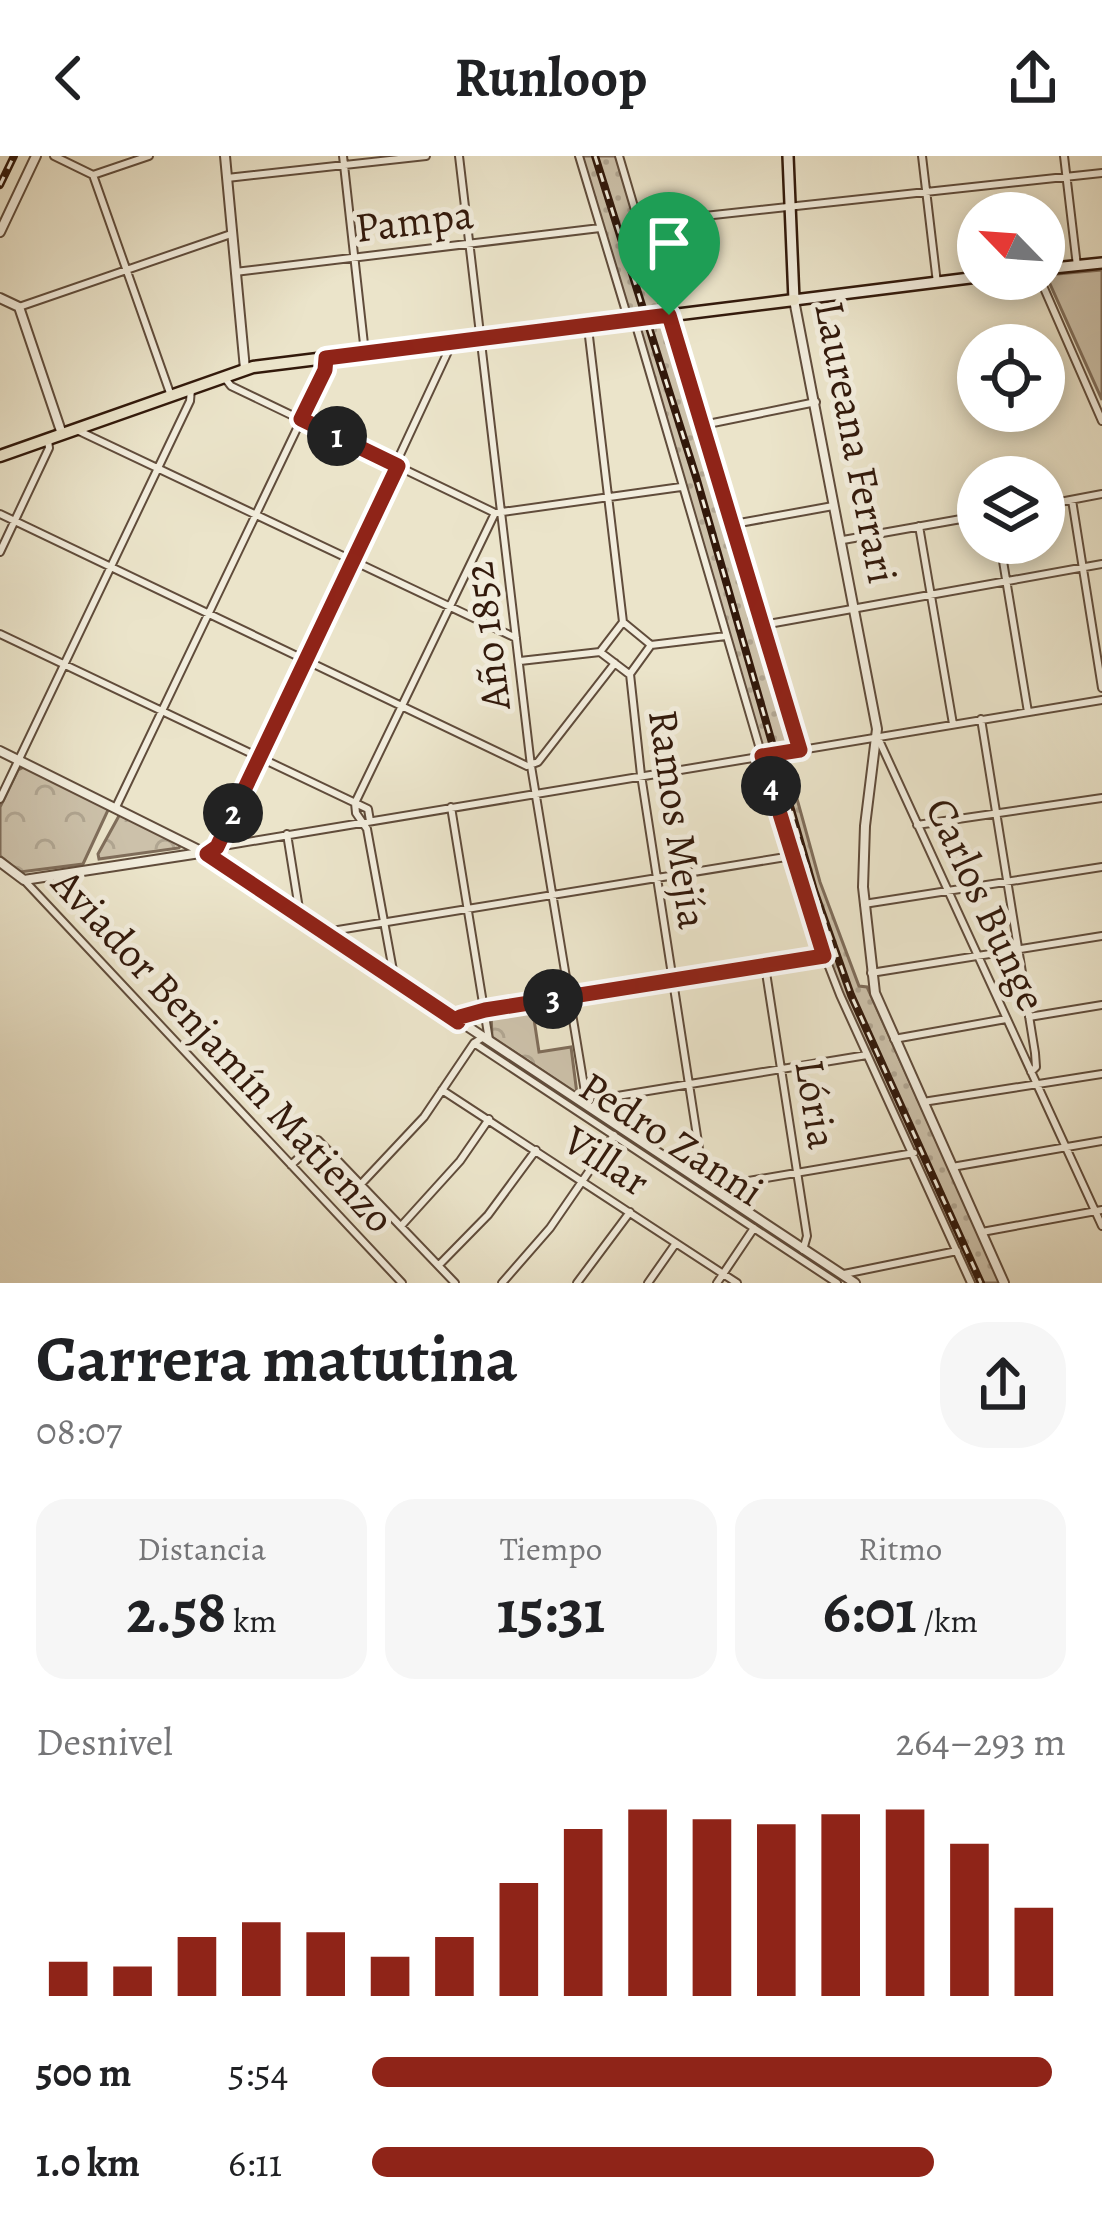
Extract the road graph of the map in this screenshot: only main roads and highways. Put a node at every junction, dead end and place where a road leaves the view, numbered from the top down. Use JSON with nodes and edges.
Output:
{"nodes":[{"id":1,"x":788,"y":156,"type":"edge"},
{"id":2,"x":1102,"y":263,"type":"edge"},
{"id":3,"x":1065,"y":267,"type":"edge"},
{"id":4,"x":957,"y":280,"type":"edge"},
{"id":5,"x":794,"y":300,"type":"junction"},
{"id":6,"x":0,"y":456,"type":"edge"}],
"edges":[{"from":1,"to":5,"type":"main road","name":"Laureana Ferrari"},
{"from":2,"to":3,"type":"main road"},
{"from":4,"to":5,"type":"main road"},
{"from":5,"to":6,"type":"main road"}]}
